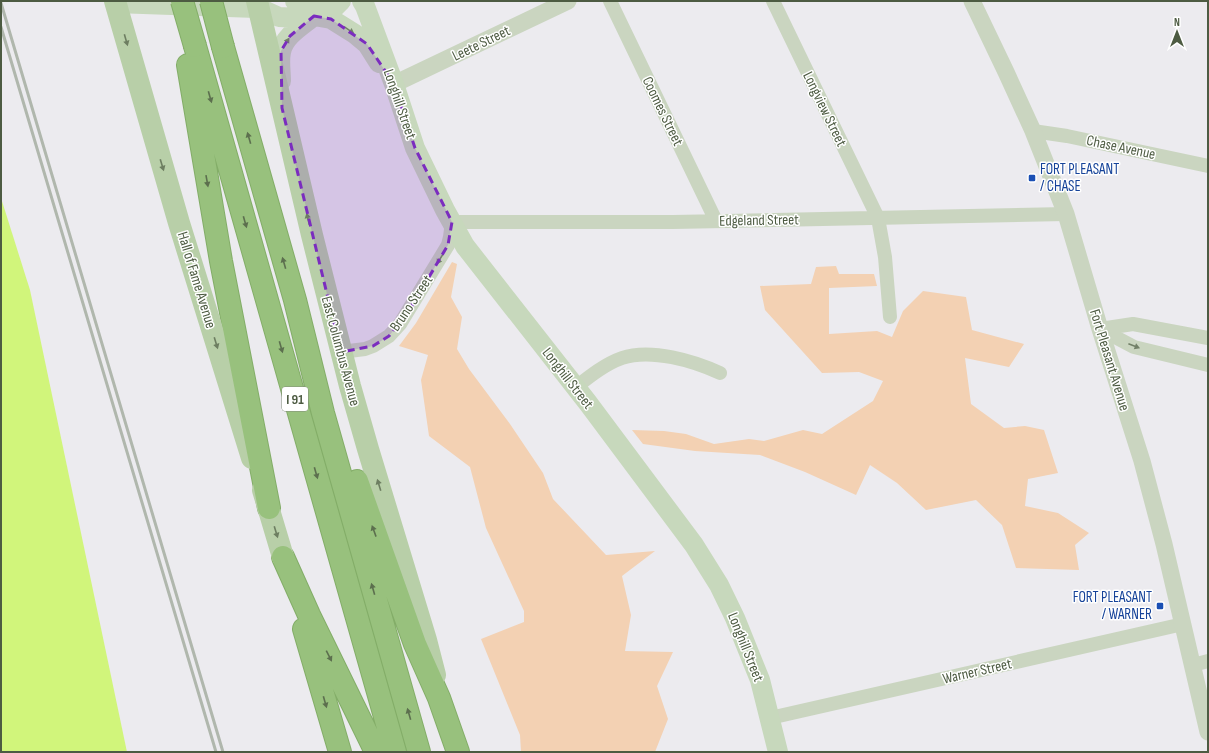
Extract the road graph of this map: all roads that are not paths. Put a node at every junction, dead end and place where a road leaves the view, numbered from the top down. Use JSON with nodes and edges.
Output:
{"nodes":[{"id":1,"x":176,"y":1,"type":"edge"},
{"id":2,"x":182,"y":1,"type":"edge"},
{"id":3,"x":211,"y":1,"type":"edge"},
{"id":4,"x":295,"y":1,"type":"edge"},
{"id":5,"x":341,"y":1,"type":"edge"},
{"id":6,"x":362,"y":1,"type":"edge"},
{"id":7,"x":568,"y":1,"type":"edge"},
{"id":8,"x":610,"y":1,"type":"edge"},
{"id":9,"x":773,"y":1,"type":"edge"},
{"id":10,"x":972,"y":1,"type":"edge"},
{"id":11,"x":115,"y":2,"type":"edge"},
{"id":12,"x":263,"y":3,"type":"edge"},
{"id":13,"x":313,"y":9,"type":"edge"},
{"id":14,"x":190,"y":46,"type":"junction"},
{"id":15,"x":394,"y":84,"type":"junction"},
{"id":16,"x":282,"y":108,"type":"junction"},
{"id":17,"x":1033,"y":131,"type":"junction"},
{"id":18,"x":1208,"y":166,"type":"edge"},
{"id":19,"x":1066,"y":214,"type":"junction"},
{"id":20,"x":878,"y":218,"type":"junction"},
{"id":21,"x":716,"y":221,"type":"junction"},
{"id":22,"x":452,"y":222,"type":"junction"},
{"id":23,"x":295,"y":300,"type":"junction"},
{"id":24,"x":890,"y":317,"type":"dead end"},
{"id":25,"x":1100,"y":329,"type":"junction"},
{"id":26,"x":1208,"y":338,"type":"edge"},
{"id":27,"x":341,"y":352,"type":"junction"},
{"id":28,"x":1208,"y":365,"type":"edge"},
{"id":29,"x":720,"y":373,"type":"dead end"},
{"id":30,"x":576,"y":387,"type":"junction"},
{"id":31,"x":269,"y":508,"type":"junction"},
{"id":32,"x":283,"y":557,"type":"junction"},
{"id":33,"x":1183,"y":624,"type":"junction"},
{"id":34,"x":1201,"y":663,"type":"edge"},
{"id":35,"x":1204,"y":695,"type":"edge"},
{"id":36,"x":440,"y":698,"type":"junction"},
{"id":37,"x":770,"y":718,"type":"junction"},
{"id":38,"x":1208,"y":732,"type":"edge"},
{"id":39,"x":455,"y":746,"type":"edge"},
{"id":40,"x":340,"y":752,"type":"edge"},
{"id":41,"x":376,"y":752,"type":"edge"},
{"id":42,"x":395,"y":752,"type":"edge"},
{"id":43,"x":419,"y":752,"type":"edge"},
{"id":44,"x":778,"y":752,"type":"edge"}],
"edges":[{"from":1,"to":14,"type":"highway"},
{"from":2,"to":14,"type":"highway","number":"I 91","bridge":true},
{"from":23,"to":3,"type":"highway","number":"I 91","one_way":true,"bridge":true},
{"from":4,"to":13,"type":"main road"},
{"from":5,"to":13,"type":"main road"},
{"from":6,"to":15,"type":"main road","name":"Longhill Street"},
{"from":7,"to":15,"type":"street","name":"Leete Street"},
{"from":8,"to":21,"type":"street","name":"Coomes Street"},
{"from":9,"to":20,"type":"street","name":"Longview Street"},
{"from":10,"to":17,"type":"street","name":"Fort Pleasant Avenue"},
{"from":11,"to":12,"type":"main road"},
{"from":11,"to":31,"type":"main road","name":"Hall of Fame Avenue","one_way":true},
{"from":12,"to":13,"type":"main road"},
{"from":12,"to":16,"type":"main road","name":"East Columbus Avenue"},
{"from":13,"to":15,"type":"main road","one_way":true},
{"from":16,"to":13,"type":"main road","one_way":true},
{"from":14,"to":31,"type":"highway","one_way":true},
{"from":14,"to":42,"type":"highway","number":"I 91","one_way":true},
{"from":15,"to":22,"type":"main road","name":"Longhill Street"},
{"from":27,"to":16,"type":"main road","name":"East Columbus Avenue","one_way":true},
{"from":17,"to":18,"type":"street","name":"Chase Avenue"},
{"from":17,"to":19,"type":"street","name":"Fort Pleasant Avenue"},
{"from":19,"to":20,"type":"street","name":"Edgeland Street"},
{"from":19,"to":25,"type":"street","name":"Fort Pleasant Avenue"},
{"from":20,"to":21,"type":"street","name":"Edgeland Street"},
{"from":20,"to":24,"type":"street","name":"Longview Street"},
{"from":21,"to":22,"type":"street","name":"Edgeland Street"},
{"from":22,"to":27,"type":"street","name":"Bruno Street","one_way":true},
{"from":22,"to":30,"type":"main road","name":"Longhill Street"},
{"from":36,"to":23,"type":"highway","one_way":true},
{"from":43,"to":23,"type":"highway","number":"I 91","one_way":true},
{"from":25,"to":26,"type":"street"},
{"from":25,"to":28,"type":"street","one_way":true},
{"from":25,"to":33,"type":"street","name":"Fort Pleasant Avenue"},
{"from":36,"to":27,"type":"main road","name":"East Columbus Avenue","one_way":true},
{"from":29,"to":30,"type":"street"},
{"from":30,"to":37,"type":"main road","name":"Longhill Street"},
{"from":31,"to":32,"type":"main road","name":"Hall of Fame Avenue","one_way":true},
{"from":32,"to":40,"type":"highway","one_way":true},
{"from":32,"to":41,"type":"highway","one_way":true},
{"from":33,"to":34,"type":"street","name":"Fort Pleasant Avenue"},
{"from":33,"to":37,"type":"street","name":"Warner Street"},
{"from":34,"to":35,"type":"street","name":"Fort Pleasant Avenue"},
{"from":35,"to":38,"type":"street","name":"Fort Pleasant Avenue"},
{"from":36,"to":39,"type":"highway"},
{"from":37,"to":44,"type":"main road","name":"Longhill Street"}]}
